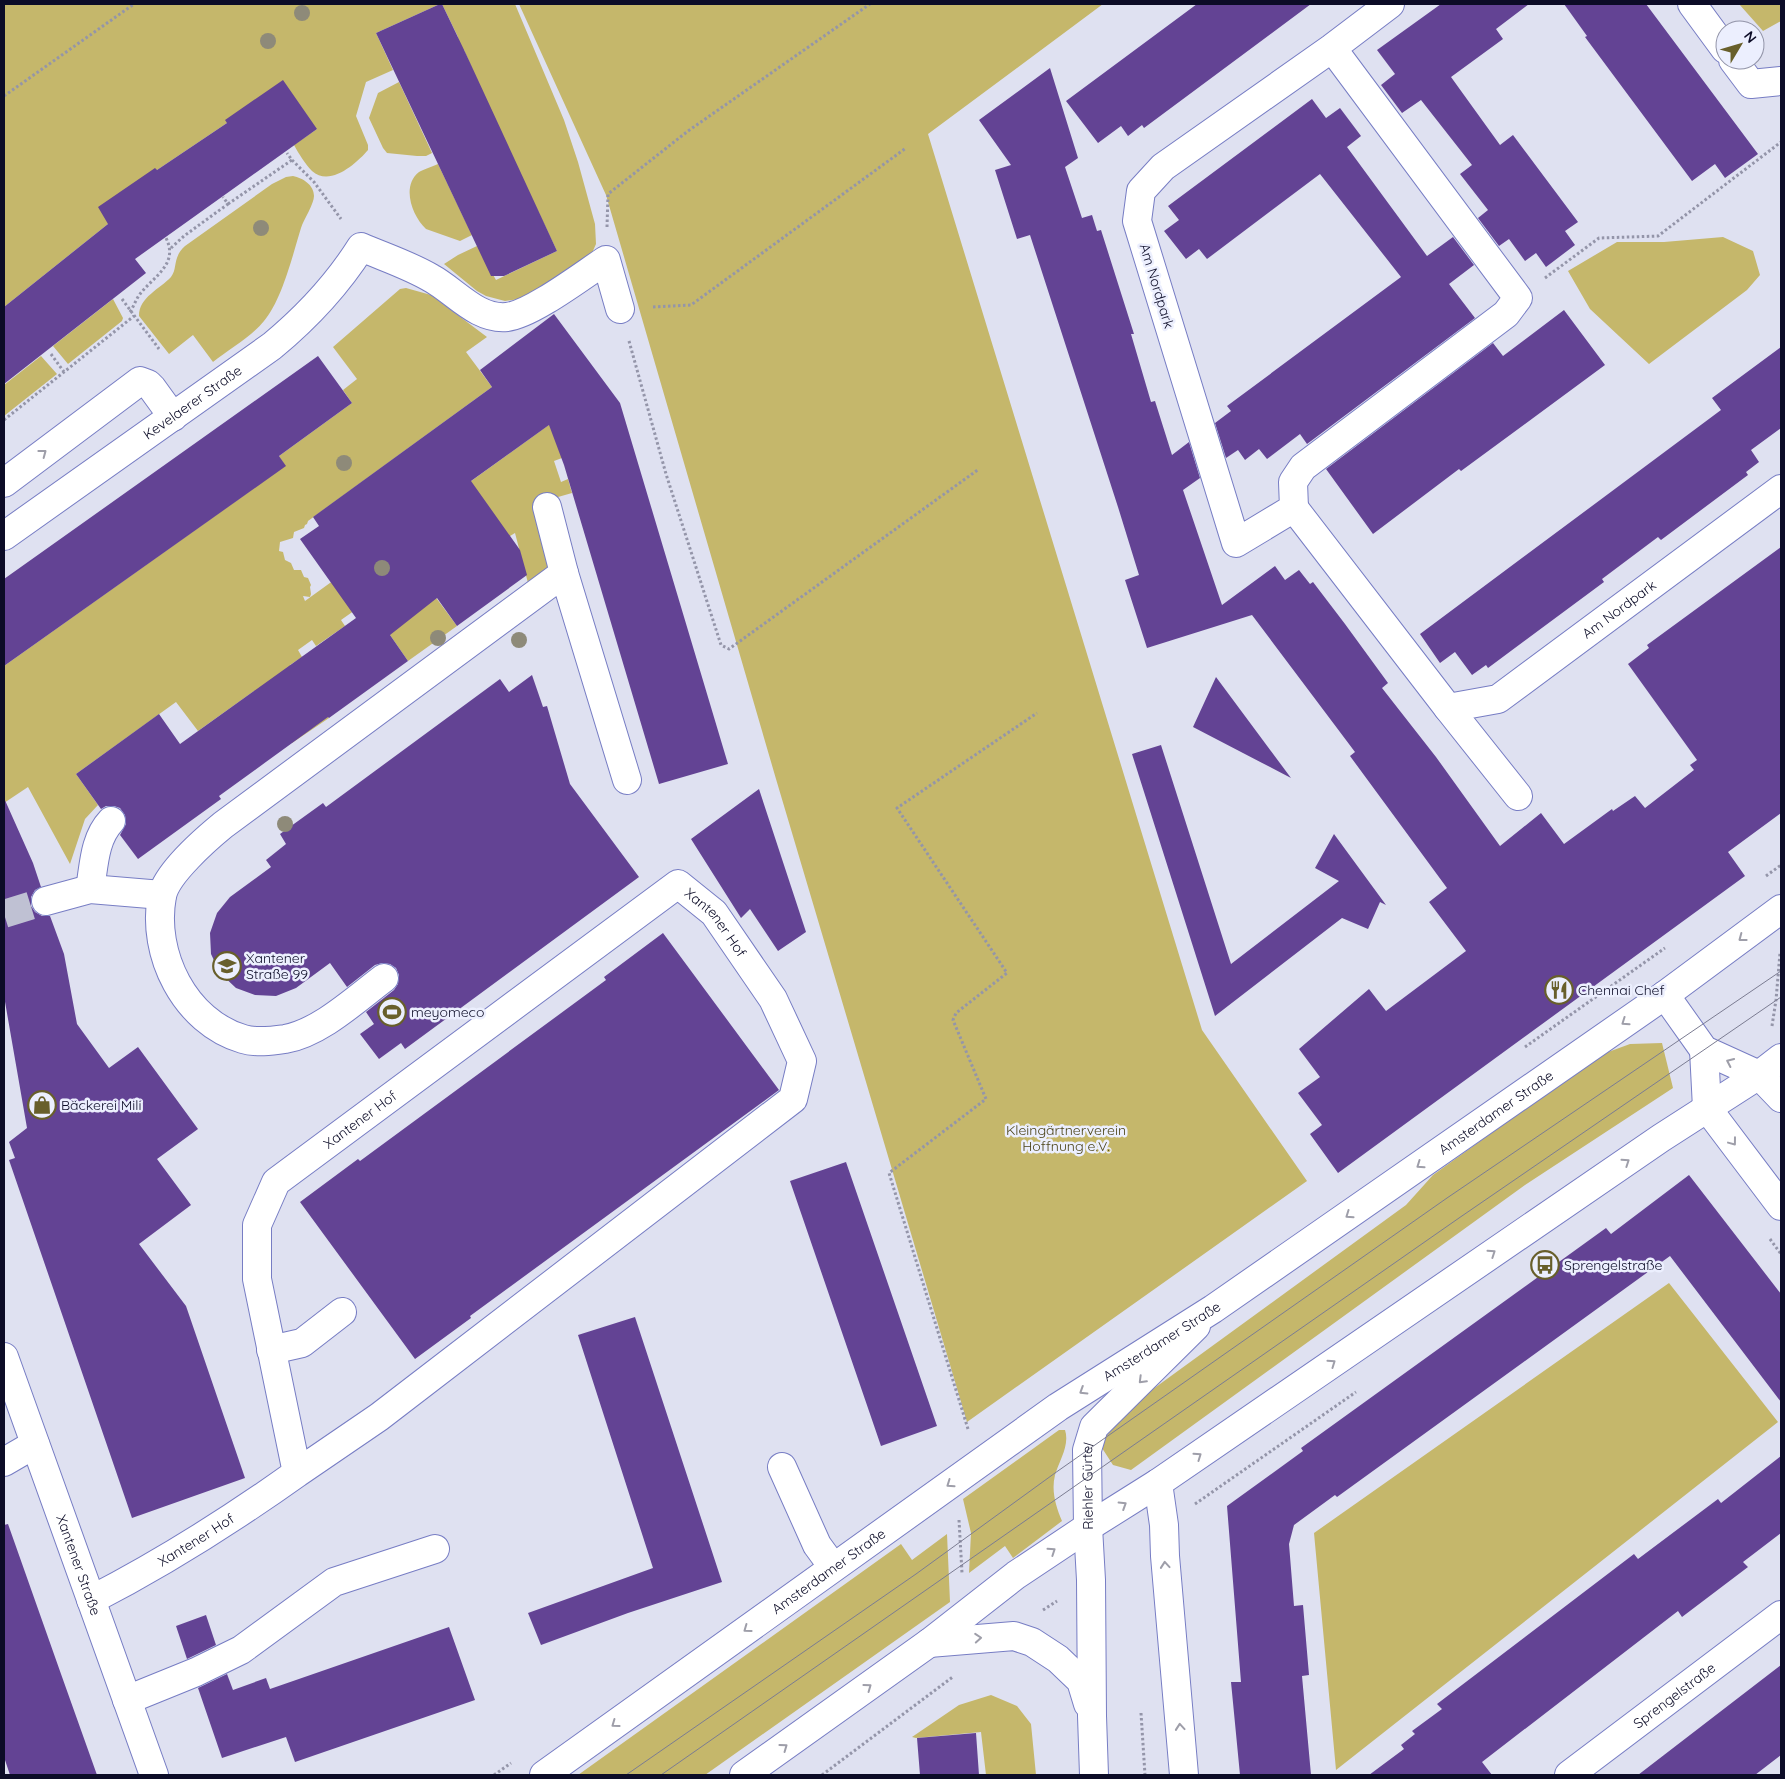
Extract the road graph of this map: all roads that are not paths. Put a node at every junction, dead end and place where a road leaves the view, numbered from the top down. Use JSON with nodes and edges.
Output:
{"nodes":[{"id":1,"x":1390,"y":4,"type":"edge"},
{"id":2,"x":1692,"y":4,"type":"edge"},
{"id":3,"x":1715,"y":35,"type":"edge"},
{"id":4,"x":1332,"y":48,"type":"junction"},
{"id":5,"x":1740,"y":70,"type":"edge"},
{"id":6,"x":1781,"y":81,"type":"edge"},
{"id":7,"x":620,"y":309,"type":"road end"},
{"id":8,"x":173,"y":417,"type":"junction"},
{"id":9,"x":4,"y":483,"type":"edge"},
{"id":10,"x":1781,"y":489,"type":"edge"},
{"id":11,"x":547,"y":508,"type":"dead end"},
{"id":12,"x":1294,"y":508,"type":"junction"},
{"id":13,"x":4,"y":536,"type":"edge"},
{"id":14,"x":564,"y":573,"type":"junction"},
{"id":15,"x":1448,"y":708,"type":"junction"},
{"id":16,"x":627,"y":780,"type":"dead end"},
{"id":17,"x":1518,"y":796,"type":"dead end"},
{"id":18,"x":111,"y":821,"type":"dead end"},
{"id":19,"x":90,"y":889,"type":"junction"},
{"id":20,"x":162,"y":894,"type":"junction"},
{"id":21,"x":46,"y":901,"type":"tunnel mouth"},
{"id":22,"x":1781,"y":910,"type":"edge"},
{"id":23,"x":384,"y":978,"type":"dead end"},
{"id":24,"x":1665,"y":995,"type":"junction"},
{"id":25,"x":1704,"y":1050,"type":"junction"},
{"id":26,"x":1781,"y":1058,"type":"edge"},
{"id":27,"x":1759,"y":1075,"type":"junction"},
{"id":28,"x":1781,"y":1098,"type":"edge"},
{"id":29,"x":1707,"y":1108,"type":"junction"},
{"id":30,"x":1781,"y":1206,"type":"edge"},
{"id":31,"x":1214,"y":1309,"type":"junction"},
{"id":32,"x":342,"y":1312,"type":"dead end"},
{"id":33,"x":271,"y":1350,"type":"junction"},
{"id":34,"x":4,"y":1356,"type":"edge"},
{"id":35,"x":35,"y":1444,"type":"junction"},
{"id":36,"x":4,"y":1462,"type":"edge"},
{"id":37,"x":782,"y":1467,"type":"dead end"},
{"id":38,"x":297,"y":1473,"type":"junction"},
{"id":39,"x":1158,"y":1483,"type":"junction"},
{"id":40,"x":1088,"y":1527,"type":"junction"},
{"id":41,"x":436,"y":1550,"type":"dead end"},
{"id":42,"x":833,"y":1567,"type":"junction"},
{"id":43,"x":91,"y":1600,"type":"junction"},
{"id":44,"x":1781,"y":1615,"type":"edge"},
{"id":45,"x":930,"y":1642,"type":"junction"},
{"id":46,"x":127,"y":1700,"type":"junction"},
{"id":47,"x":1092,"y":1716,"type":"junction"},
{"id":48,"x":154,"y":1775,"type":"edge"},
{"id":49,"x":544,"y":1775,"type":"edge"},
{"id":50,"x":744,"y":1775,"type":"edge"},
{"id":51,"x":1094,"y":1775,"type":"edge"},
{"id":52,"x":1184,"y":1775,"type":"edge"},
{"id":53,"x":1569,"y":1775,"type":"edge"}],
"edges":[{"from":1,"to":4,"type":"street","name":"Am Nordpark"},
{"from":2,"to":3,"type":"street"},
{"from":4,"to":12,"type":"street"},
{"from":4,"to":12,"type":"street","name":"Am Nordpark"},
{"from":5,"to":6,"type":"street"},
{"from":7,"to":8,"type":"street","name":"Kevelaerer Straße"},
{"from":9,"to":8,"type":"street","one_way":true},
{"from":8,"to":13,"type":"street","name":"Kevelaerer Straße"},
{"from":10,"to":15,"type":"street","name":"Am Nordpark"},
{"from":11,"to":14,"type":"street"},
{"from":12,"to":15,"type":"street"},
{"from":14,"to":16,"type":"street"},
{"from":14,"to":20,"type":"street"},
{"from":15,"to":17,"type":"street"},
{"from":18,"to":19,"type":"street"},
{"from":19,"to":20,"type":"street"},
{"from":19,"to":21,"type":"street"},
{"from":20,"to":23,"type":"street"},
{"from":22,"to":24,"type":"street","name":"Amsterdamer Straße","one_way":true},
{"from":24,"to":25,"type":"street"},
{"from":24,"to":31,"type":"street","name":"Amsterdamer Straße","one_way":true},
{"from":27,"to":25,"type":"street","one_way":true},
{"from":25,"to":29,"type":"street"},
{"from":26,"to":27,"type":"street"},
{"from":27,"to":28,"type":"street"},
{"from":27,"to":29,"type":"street"},
{"from":29,"to":30,"type":"street","one_way":true},
{"from":39,"to":29,"type":"street","one_way":true},
{"from":31,"to":40,"type":"street","name":"Riehler Gürtel","one_way":true},
{"from":31,"to":42,"type":"street","name":"Amsterdamer Straße","one_way":true},
{"from":32,"to":33,"type":"street"},
{"from":33,"to":38,"type":"street","name":"Xantener Hof"},
{"from":33,"to":38,"type":"street","name":"Xantener Hof"},
{"from":34,"to":35,"type":"street","name":"Xantener Straße"},
{"from":35,"to":36,"type":"street"},
{"from":35,"to":43,"type":"street","name":"Xantener Straße"},
{"from":37,"to":42,"type":"street"},
{"from":38,"to":43,"type":"street","name":"Xantener Hof"},
{"from":40,"to":39,"type":"street","one_way":true},
{"from":52,"to":39,"type":"street","one_way":true},
{"from":45,"to":40,"type":"street","one_way":true},
{"from":40,"to":47,"type":"street","name":"Riehler Gürtel"},
{"from":41,"to":46,"type":"street"},
{"from":42,"to":49,"type":"street","name":"Amsterdamer Straße","one_way":true},
{"from":43,"to":46,"type":"street","name":"Xantener Straße"},
{"from":44,"to":53,"type":"street","name":"Sprengelstraße"},
{"from":45,"to":47,"type":"street","name":"Riehler Gürtel","one_way":true},
{"from":50,"to":45,"type":"street","one_way":true},
{"from":46,"to":48,"type":"street","name":"Xantener Straße"},
{"from":47,"to":51,"type":"street","name":"Riehler Gürtel"}]}
